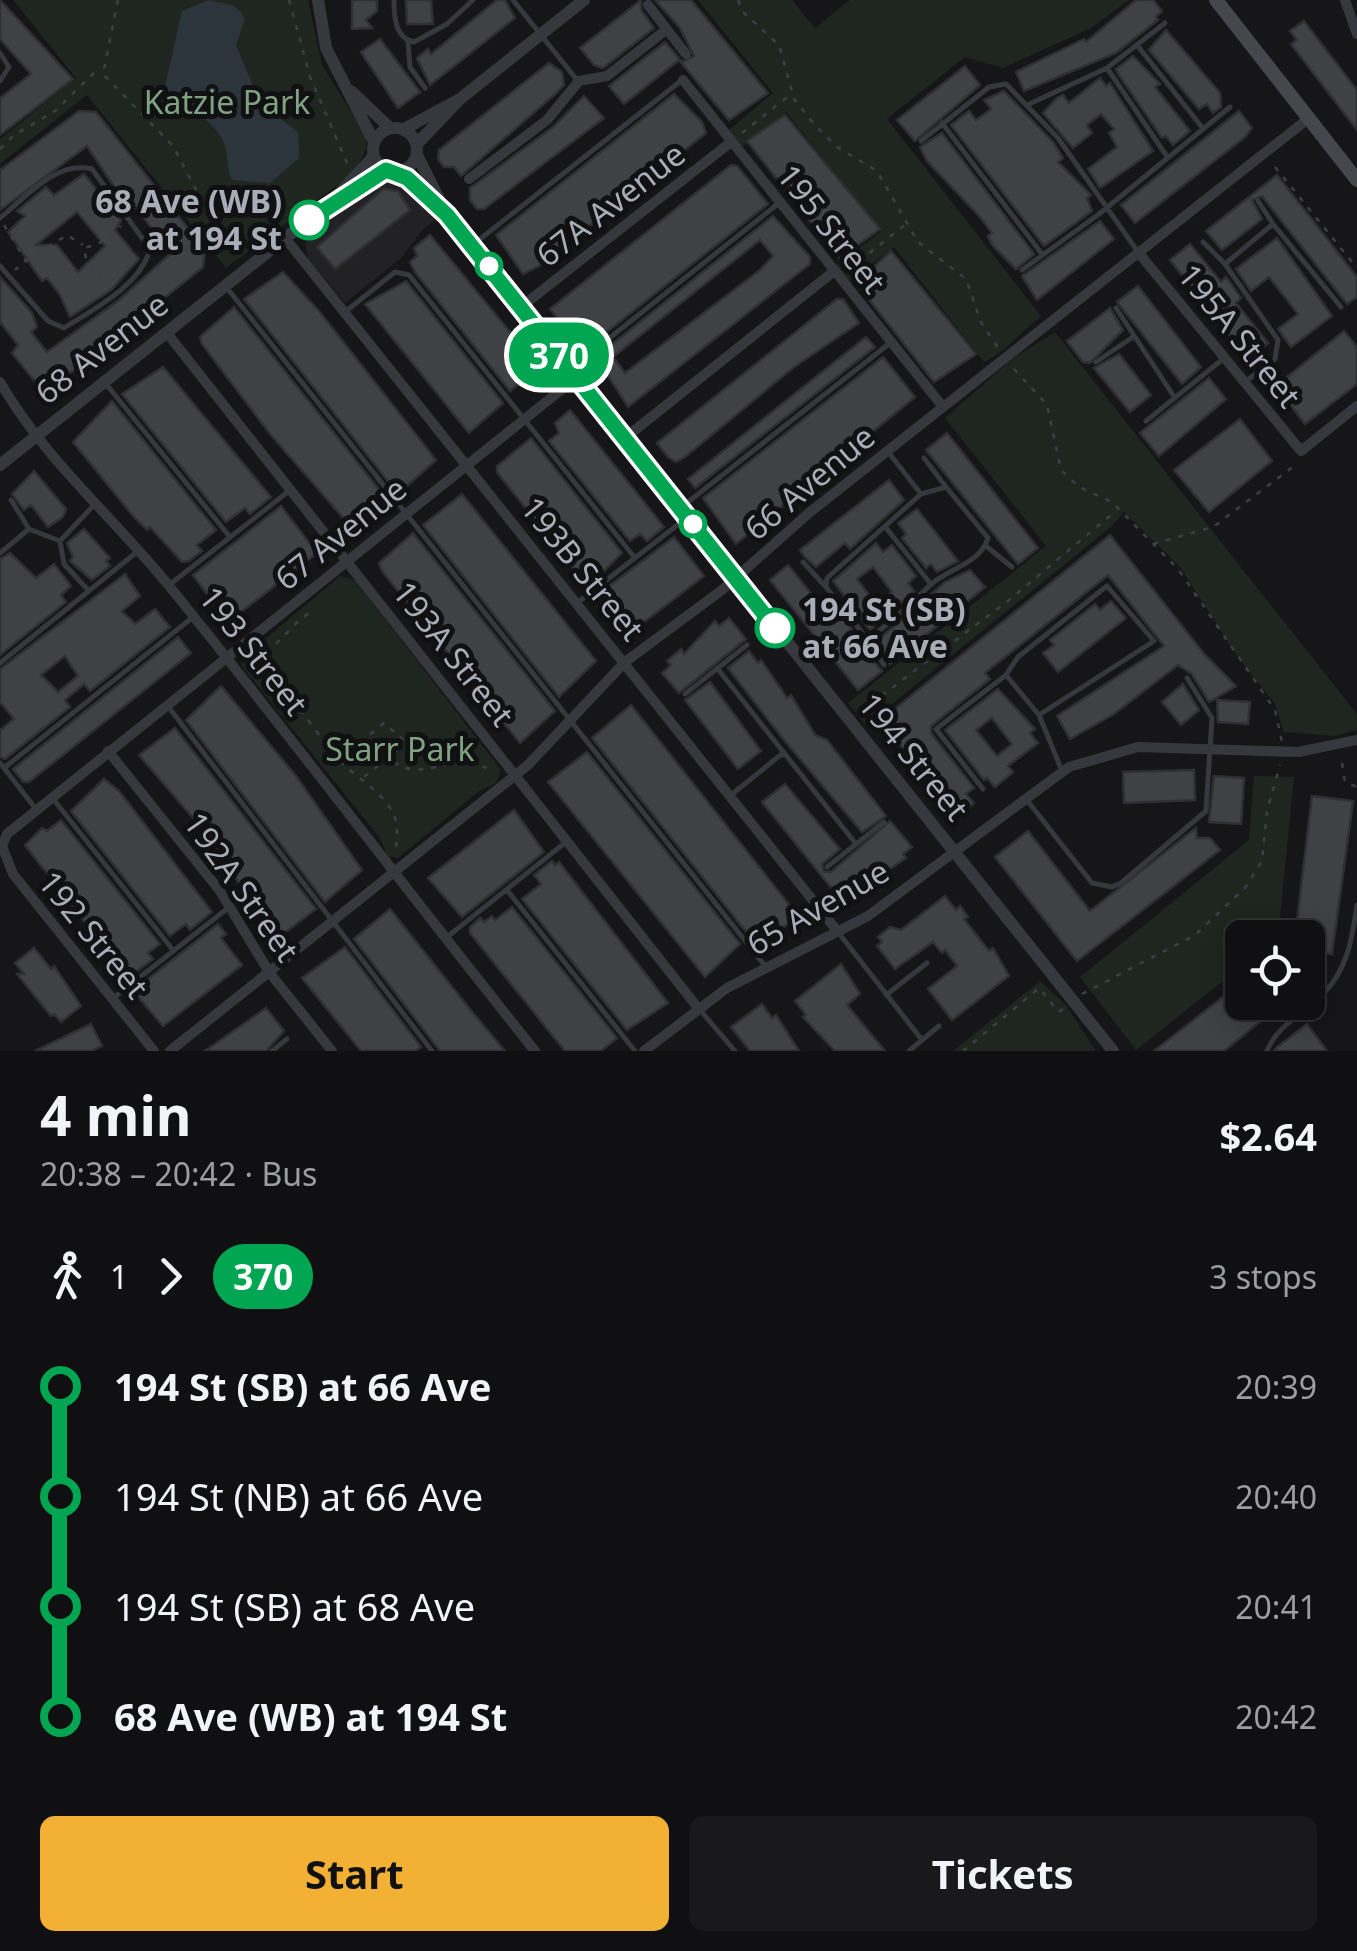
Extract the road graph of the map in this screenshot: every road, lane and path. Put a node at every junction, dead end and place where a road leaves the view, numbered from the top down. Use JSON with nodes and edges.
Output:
{"nodes":[{"id":1,"x":118,"y":0,"type":"edge"},
{"id":2,"x":289,"y":0,"type":"edge"},
{"id":3,"x":318,"y":0,"type":"edge"},
{"id":4,"x":394,"y":0,"type":"edge"},
{"id":5,"x":473,"y":0,"type":"edge"},
{"id":6,"x":514,"y":0,"type":"edge"},
{"id":7,"x":584,"y":0,"type":"edge"},
{"id":8,"x":738,"y":0,"type":"edge"},
{"id":9,"x":1216,"y":0,"type":"edge"},
{"id":10,"x":1345,"y":0,"type":"edge"},
{"id":11,"x":648,"y":5,"type":"dead end"},
{"id":12,"x":1165,"y":23,"type":"dead end"},
{"id":13,"x":667,"y":29,"type":"junction"},
{"id":14,"x":541,"y":34,"type":"junction"},
{"id":15,"x":1357,"y":34,"type":"edge"},
{"id":16,"x":408,"y":42,"type":"junction"},
{"id":17,"x":1138,"y":44,"type":"junction"},
{"id":18,"x":0,"y":53,"type":"edge"},
{"id":19,"x":686,"y":54,"type":"dead end"},
{"id":20,"x":102,"y":66,"type":"junction"},
{"id":21,"x":1107,"y":68,"type":"junction"},
{"id":22,"x":339,"y":78,"type":"junction"},
{"id":23,"x":0,"y":80,"type":"edge"},
{"id":24,"x":682,"y":80,"type":"joint"},
{"id":25,"x":578,"y":81,"type":"junction"},
{"id":26,"x":424,"y":88,"type":"dead end"},
{"id":27,"x":792,"y":93,"type":"junction"},
{"id":28,"x":460,"y":99,"type":"junction"},
{"id":29,"x":1027,"y":104,"type":"junction"},
{"id":30,"x":1230,"y":107,"type":"dead end"},
{"id":31,"x":1309,"y":118,"type":"junction"},
{"id":32,"x":942,"y":124,"type":"junction"},
{"id":33,"x":1201,"y":126,"type":"junction"},
{"id":34,"x":397,"y":129,"type":"junction"},
{"id":35,"x":734,"y":140,"type":"junction"},
{"id":36,"x":920,"y":141,"type":"dead end"},
{"id":37,"x":0,"y":149,"type":"edge"},
{"id":38,"x":374,"y":149,"type":"junction"},
{"id":39,"x":417,"y":149,"type":"junction"},
{"id":40,"x":1166,"y":155,"type":"junction"},
{"id":41,"x":348,"y":164,"type":"dead end"},
{"id":42,"x":1275,"y":167,"type":"dead end"},
{"id":43,"x":390,"y":171,"type":"junction"},
{"id":44,"x":469,"y":178,"type":"dead end"},
{"id":45,"x":1357,"y":180,"type":"edge"},
{"id":46,"x":332,"y":201,"type":"junction"},
{"id":47,"x":1258,"y":201,"type":"dead end"},
{"id":48,"x":779,"y":203,"type":"junction"},
{"id":49,"x":1106,"y":208,"type":"junction"},
{"id":50,"x":447,"y":215,"type":"junction"},
{"id":51,"x":0,"y":218,"type":"edge"},
{"id":52,"x":131,"y":218,"type":"junction"},
{"id":53,"x":1273,"y":224,"type":"junction"},
{"id":54,"x":905,"y":225,"type":"junction"},
{"id":55,"x":286,"y":239,"type":"junction"},
{"id":56,"x":1203,"y":242,"type":"dead end"},
{"id":57,"x":472,"y":245,"type":"junction"},
{"id":58,"x":87,"y":246,"type":"junction"},
{"id":59,"x":240,"y":251,"type":"dead end"},
{"id":60,"x":1138,"y":252,"type":"junction"},
{"id":61,"x":1042,"y":254,"type":"junction"},
{"id":62,"x":26,"y":260,"type":"junction"},
{"id":63,"x":1224,"y":264,"type":"junction"},
{"id":64,"x":0,"y":266,"type":"edge"},
{"id":65,"x":1357,"y":268,"type":"edge"},
{"id":66,"x":1022,"y":270,"type":"dead end"},
{"id":67,"x":838,"y":273,"type":"junction"},
{"id":68,"x":10,"y":274,"type":"junction"},
{"id":69,"x":226,"y":286,"type":"junction"},
{"id":70,"x":110,"y":297,"type":"junction"},
{"id":71,"x":521,"y":307,"type":"junction"},
{"id":72,"x":1341,"y":307,"type":"dead end"},
{"id":73,"x":1116,"y":308,"type":"dead end"},
{"id":74,"x":345,"y":312,"type":"junction"},
{"id":75,"x":167,"y":333,"type":"junction"},
{"id":76,"x":135,"y":334,"type":"dead end"},
{"id":77,"x":1133,"y":337,"type":"junction"},
{"id":78,"x":890,"y":342,"type":"junction"},
{"id":79,"x":1001,"y":352,"type":"dead end"},
{"id":80,"x":1223,"y":359,"type":"junction"},
{"id":81,"x":1096,"y":362,"type":"dead end"},
{"id":82,"x":1009,"y":363,"type":"dead end"},
{"id":83,"x":574,"y":373,"type":"junction"},
{"id":84,"x":0,"y":382,"type":"edge"},
{"id":85,"x":104,"y":382,"type":"junction"},
{"id":86,"x":1242,"y":384,"type":"junction"},
{"id":87,"x":1174,"y":398,"type":"junction"},
{"id":88,"x":1357,"y":406,"type":"edge"},
{"id":89,"x":943,"y":407,"type":"junction"},
{"id":90,"x":524,"y":419,"type":"junction"},
{"id":91,"x":1146,"y":421,"type":"dead end"},
{"id":92,"x":38,"y":435,"type":"junction"},
{"id":93,"x":625,"y":438,"type":"junction"},
{"id":94,"x":887,"y":451,"type":"junction"},
{"id":95,"x":924,"y":458,"type":"dead end"},
{"id":96,"x":0,"y":466,"type":"edge"},
{"id":97,"x":467,"y":466,"type":"junction"},
{"id":98,"x":1294,"y":466,"type":"dead end"},
{"id":99,"x":946,"y":487,"type":"junction"},
{"id":100,"x":290,"y":490,"type":"junction"},
{"id":101,"x":921,"y":494,"type":"junction"},
{"id":102,"x":11,"y":500,"type":"dead end"},
{"id":103,"x":94,"y":505,"type":"junction"},
{"id":104,"x":1118,"y":510,"type":"junction"},
{"id":105,"x":684,"y":512,"type":"junction"},
{"id":106,"x":407,"y":514,"type":"junction"},
{"id":107,"x":30,"y":529,"type":"junction"},
{"id":108,"x":887,"y":529,"type":"junction"},
{"id":109,"x":230,"y":536,"type":"junction"},
{"id":110,"x":60,"y":541,"type":"junction"},
{"id":111,"x":1153,"y":544,"type":"junction"},
{"id":112,"x":986,"y":546,"type":"junction"},
{"id":113,"x":138,"y":551,"type":"junction"},
{"id":114,"x":0,"y":552,"type":"edge"},
{"id":115,"x":635,"y":558,"type":"junction"},
{"id":116,"x":347,"y":561,"type":"junction"},
{"id":117,"x":802,"y":562,"type":"dead end"},
{"id":118,"x":1012,"y":567,"type":"dead end"},
{"id":119,"x":736,"y":578,"type":"junction"},
{"id":120,"x":930,"y":584,"type":"junction"},
{"id":121,"x":169,"y":586,"type":"junction"},
{"id":122,"x":826,"y":587,"type":"junction"},
{"id":123,"x":89,"y":591,"type":"junction"},
{"id":124,"x":578,"y":604,"type":"junction"},
{"id":125,"x":312,"y":611,"type":"dead end"},
{"id":126,"x":194,"y":616,"type":"junction"},
{"id":127,"x":868,"y":640,"type":"junction"},
{"id":128,"x":747,"y":644,"type":"dead end"},
{"id":129,"x":227,"y":658,"type":"junction"},
{"id":130,"x":242,"y":658,"type":"dead end"},
{"id":131,"x":254,"y":661,"type":"junction"},
{"id":132,"x":625,"y":662,"type":"junction"},
{"id":133,"x":0,"y":663,"type":"edge"},
{"id":134,"x":884,"y":665,"type":"dead end"},
{"id":135,"x":717,"y":668,"type":"junction"},
{"id":136,"x":1006,"y":675,"type":"junction"},
{"id":137,"x":1187,"y":678,"type":"dead end"},
{"id":138,"x":685,"y":694,"type":"dead end"},
{"id":139,"x":167,"y":705,"type":"junction"},
{"id":140,"x":861,"y":711,"type":"dead end"},
{"id":141,"x":1039,"y":715,"type":"junction"},
{"id":142,"x":571,"y":721,"type":"junction"},
{"id":143,"x":1357,"y":740,"type":"edge"},
{"id":144,"x":1282,"y":744,"type":"dead end"},
{"id":145,"x":1212,"y":748,"type":"junction"},
{"id":146,"x":108,"y":751,"type":"junction"},
{"id":147,"x":784,"y":752,"type":"junction"},
{"id":148,"x":389,"y":756,"type":"junction"},
{"id":149,"x":339,"y":760,"type":"junction"},
{"id":150,"x":1342,"y":764,"type":"dead end"},
{"id":151,"x":2,"y":766,"type":"edge"},
{"id":152,"x":494,"y":770,"type":"dead end"},
{"id":153,"x":1279,"y":770,"type":"dead end"},
{"id":154,"x":1062,"y":771,"type":"junction"},
{"id":155,"x":515,"y":776,"type":"junction"},
{"id":156,"x":363,"y":778,"type":"junction"},
{"id":157,"x":1357,"y":787,"type":"edge"},
{"id":158,"x":983,"y":789,"type":"dead end"},
{"id":159,"x":731,"y":795,"type":"junction"},
{"id":160,"x":52,"y":797,"type":"junction"},
{"id":161,"x":1024,"y":797,"type":"junction"},
{"id":162,"x":36,"y":809,"type":"junction"},
{"id":163,"x":884,"y":822,"type":"dead end"},
{"id":164,"x":566,"y":842,"type":"junction"},
{"id":165,"x":856,"y":844,"type":"junction"},
{"id":166,"x":2,"y":846,"type":"edge"},
{"id":167,"x":396,"y":846,"type":"dead end"},
{"id":168,"x":954,"y":851,"type":"junction"},
{"id":169,"x":827,"y":867,"type":"dead end"},
{"id":170,"x":393,"y":873,"type":"junction"},
{"id":171,"x":506,"y":890,"type":"junction"},
{"id":172,"x":1357,"y":904,"type":"edge"},
{"id":173,"x":230,"y":907,"type":"junction"},
{"id":174,"x":331,"y":923,"type":"junction"},
{"id":175,"x":838,"y":932,"type":"junction"},
{"id":176,"x":445,"y":939,"type":"junction"},
{"id":177,"x":173,"y":950,"type":"junction"},
{"id":178,"x":926,"y":962,"type":"dead end"},
{"id":179,"x":766,"y":967,"type":"junction"},
{"id":180,"x":269,"y":972,"type":"junction"},
{"id":181,"x":1082,"y":994,"type":"dead end"},
{"id":182,"x":886,"y":995,"type":"junction"},
{"id":183,"x":112,"y":999,"type":"junction"},
{"id":184,"x":698,"y":1008,"type":"junction"},
{"id":185,"x":1059,"y":1012,"type":"dead end"},
{"id":186,"x":940,"y":1026,"type":"dead end"},
{"id":187,"x":287,"y":1039,"type":"dead end"},
{"id":188,"x":922,"y":1040,"type":"junction"},
{"id":189,"x":154,"y":1051,"type":"edge"},
{"id":190,"x":170,"y":1051,"type":"edge"},
{"id":191,"x":272,"y":1051,"type":"edge"},
{"id":192,"x":332,"y":1051,"type":"edge"},
{"id":193,"x":432,"y":1051,"type":"edge"},
{"id":194,"x":535,"y":1051,"type":"edge"},
{"id":195,"x":636,"y":1051,"type":"edge"},
{"id":196,"x":644,"y":1051,"type":"edge"},
{"id":197,"x":735,"y":1051,"type":"edge"},
{"id":198,"x":909,"y":1051,"type":"edge"},
{"id":199,"x":963,"y":1051,"type":"edge"},
{"id":200,"x":1113,"y":1051,"type":"edge"},
{"id":201,"x":1267,"y":1051,"type":"edge"}],
"edges":[{"from":1,"to":20,"type":"path"},
{"from":2,"to":41,"type":"path"},
{"from":3,"to":22,"type":"street"},
{"from":4,"to":16,"type":"lane"},
{"from":5,"to":16,"type":"lane"},
{"from":6,"to":14,"type":"lane"},
{"from":7,"to":14,"type":"street"},
{"from":8,"to":27,"type":"path"},
{"from":9,"to":31,"type":"main road"},
{"from":10,"to":15,"type":"street"},
{"from":11,"to":13,"type":"street"},
{"from":12,"to":17,"type":"lane"},
{"from":13,"to":19,"type":"street"},
{"from":13,"to":25,"type":"street"},
{"from":14,"to":25,"type":"lane"},
{"from":14,"to":28,"type":"street"},
{"from":16,"to":26,"type":"lane"},
{"from":17,"to":21,"type":"lane"},
{"from":17,"to":33,"type":"lane"},
{"from":18,"to":23,"type":"lane"},
{"from":20,"to":37,"type":"path"},
{"from":20,"to":59,"type":"path"},
{"from":21,"to":29,"type":"lane"},
{"from":21,"to":40,"type":"lane"},
{"from":22,"to":34,"type":"street"},
{"from":22,"to":38,"type":"street"},
{"from":24,"to":35,"type":"street","name":"195 Street"},
{"from":24,"to":57,"type":"lane"},
{"from":25,"to":44,"type":"street"},
{"from":27,"to":35,"type":"path"},
{"from":27,"to":54,"type":"path"},
{"from":28,"to":34,"type":"street"},
{"from":28,"to":39,"type":"street"},
{"from":29,"to":32,"type":"lane"},
{"from":29,"to":49,"type":"lane"},
{"from":30,"to":33,"type":"lane"},
{"from":31,"to":45,"type":"main road"},
{"from":31,"to":60,"type":"street","name":"66 Avenue"},
{"from":32,"to":36,"type":"lane"},
{"from":32,"to":61,"type":"lane"},
{"from":33,"to":40,"type":"lane"},
{"from":34,"to":38,"type":"street","name":"68 Avenue"},
{"from":34,"to":39,"type":"street","name":"194 Street"},
{"from":35,"to":48,"type":"street","name":"195 Street"},
{"from":35,"to":71,"type":"street","name":"67A Avenue"},
{"from":38,"to":43,"type":"street","name":"194 Street"},
{"from":38,"to":46,"type":"street","name":"68 Avenue"},
{"from":39,"to":43,"type":"street","name":"68 Avenue"},
{"from":39,"to":50,"type":"street","name":"194 Street"},
{"from":40,"to":49,"type":"lane"},
{"from":42,"to":65,"type":"path"},
{"from":43,"to":46,"type":"street","name":"68 Avenue"},
{"from":43,"to":50,"type":"street","name":"194 Street"},
{"from":46,"to":55,"type":"street","name":"68 Avenue"},
{"from":47,"to":53,"type":"lane"},
{"from":48,"to":67,"type":"street","name":"195 Street"},
{"from":48,"to":83,"type":"lane"},
{"from":49,"to":60,"type":"lane"},
{"from":49,"to":61,"type":"lane"},
{"from":50,"to":57,"type":"street","name":"194 Street"},
{"from":51,"to":52,"type":"lane"},
{"from":51,"to":62,"type":"path"},
{"from":52,"to":58,"type":"path"},
{"from":52,"to":70,"type":"lane"},
{"from":53,"to":63,"type":"lane"},
{"from":53,"to":72,"type":"lane"},
{"from":54,"to":67,"type":"path"},
{"from":54,"to":79,"type":"path"},
{"from":55,"to":69,"type":"street","name":"68 Avenue"},
{"from":55,"to":74,"type":"street","name":"193B Street"},
{"from":56,"to":63,"type":"lane"},
{"from":57,"to":71,"type":"street","name":"194 Street"},
{"from":58,"to":62,"type":"path"},
{"from":58,"to":70,"type":"path"},
{"from":60,"to":80,"type":"street","name":"195A Street"},
{"from":60,"to":89,"type":"street","name":"66 Avenue"},
{"from":61,"to":66,"type":"lane"},
{"from":62,"to":68,"type":"path"},
{"from":63,"to":86,"type":"lane"},
{"from":64,"to":68,"type":"lane"},
{"from":67,"to":78,"type":"street","name":"195 Street"},
{"from":67,"to":93,"type":"street"},
{"from":68,"to":70,"type":"lane"},
{"from":69,"to":75,"type":"street","name":"68 Avenue"},
{"from":69,"to":106,"type":"lane"},
{"from":70,"to":76,"type":"path"},
{"from":71,"to":83,"type":"street","name":"194 Street"},
{"from":73,"to":77,"type":"lane"},
{"from":74,"to":90,"type":"lane"},
{"from":74,"to":97,"type":"street","name":"193B Street"},
{"from":75,"to":85,"type":"street","name":"68 Avenue"},
{"from":75,"to":100,"type":"street","name":"193A Street"},
{"from":77,"to":81,"type":"lane"},
{"from":77,"to":87,"type":"lane"},
{"from":78,"to":89,"type":"street","name":"195 Street"},
{"from":78,"to":105,"type":"lane"},
{"from":80,"to":86,"type":"street","name":"195A Street"},
{"from":80,"to":87,"type":"lane"},
{"from":82,"to":104,"type":"path"},
{"from":83,"to":90,"type":"street","name":"67 Avenue"},
{"from":83,"to":93,"type":"street","name":"194 Street"},
{"from":84,"to":92,"type":"street","name":"193 Street"},
{"from":85,"to":92,"type":"street","name":"68 Avenue"},
{"from":85,"to":109,"type":"lane"},
{"from":86,"to":88,"type":"street","name":"195A Street"},
{"from":87,"to":91,"type":"lane"},
{"from":89,"to":94,"type":"street","name":"66 Avenue"},
{"from":90,"to":97,"type":"street","name":"67 Avenue"},
{"from":90,"to":115,"type":"lane"},
{"from":92,"to":96,"type":"street","name":"68 Avenue"},
{"from":92,"to":103,"type":"street","name":"193 Street"},
{"from":93,"to":105,"type":"street","name":"194 Street"},
{"from":94,"to":101,"type":"lane"},
{"from":94,"to":119,"type":"street","name":"66 Avenue"},
{"from":95,"to":99,"type":"lane"},
{"from":97,"to":106,"type":"street","name":"67 Avenue"},
{"from":97,"to":124,"type":"street","name":"193B Street"},
{"from":98,"to":111,"type":"path"},
{"from":99,"to":101,"type":"lane"},
{"from":99,"to":112,"type":"lane"},
{"from":100,"to":109,"type":"lane"},
{"from":100,"to":116,"type":"street","name":"193A Street"},
{"from":101,"to":108,"type":"lane"},
{"from":102,"to":107,"type":"lane"},
{"from":103,"to":110,"type":"lane"},
{"from":103,"to":113,"type":"street","name":"193 Street"},
{"from":104,"to":111,"type":"path"},
{"from":104,"to":140,"type":"path"},
{"from":105,"to":115,"type":"lane"},
{"from":105,"to":119,"type":"street","name":"194 Street"},
{"from":106,"to":116,"type":"street","name":"67 Avenue"},
{"from":106,"to":142,"type":"lane"},
{"from":107,"to":110,"type":"lane"},
{"from":107,"to":114,"type":"lane"},
{"from":108,"to":120,"type":"lane"},
{"from":108,"to":122,"type":"lane"},
{"from":109,"to":121,"type":"lane"},
{"from":110,"to":123,"type":"lane"},
{"from":111,"to":144,"type":"path"},
{"from":112,"to":118,"type":"lane"},
{"from":112,"to":120,"type":"lane"},
{"from":113,"to":121,"type":"street","name":"193 Street"},
{"from":113,"to":123,"type":"lane"},
{"from":115,"to":124,"type":"lane"},
{"from":116,"to":129,"type":"street","name":"67 Avenue"},
{"from":116,"to":155,"type":"street","name":"193A Street"},
{"from":117,"to":122,"type":"lane"},
{"from":119,"to":132,"type":"street","name":"66 Avenue"},
{"from":119,"to":168,"type":"street","name":"194 Street"},
{"from":120,"to":127,"type":"lane"},
{"from":121,"to":126,"type":"street","name":"193 Street"},
{"from":122,"to":127,"type":"lane"},
{"from":123,"to":133,"type":"lane"},
{"from":124,"to":132,"type":"street","name":"193B Street"},
{"from":125,"to":131,"type":"path"},
{"from":126,"to":129,"type":"street","name":"193 Street"},
{"from":126,"to":151,"type":"lane"},
{"from":127,"to":134,"type":"lane"},
{"from":128,"to":135,"type":"lane"},
{"from":129,"to":139,"type":"street","name":"67 Avenue"},
{"from":129,"to":170,"type":"street","name":"193 Street"},
{"from":130,"to":131,"type":"path"},
{"from":131,"to":149,"type":"path"},
{"from":132,"to":142,"type":"street","name":"66 Avenue"},
{"from":132,"to":159,"type":"street","name":"193B Street"},
{"from":135,"to":138,"type":"lane"},
{"from":135,"to":147,"type":"lane"},
{"from":136,"to":141,"type":"lane"},
{"from":136,"to":141,"type":"lane"},
{"from":136,"to":158,"type":"lane"},
{"from":137,"to":145,"type":"lane"},
{"from":139,"to":146,"type":"street","name":"67 Avenue"},
{"from":139,"to":174,"type":"lane"},
{"from":141,"to":154,"type":"lane"},
{"from":142,"to":155,"type":"street","name":"66 Avenue"},
{"from":142,"to":179,"type":"lane"},
{"from":143,"to":145,"type":"street","name":"65 Avenue"},
{"from":145,"to":154,"type":"street","name":"65 Avenue"},
{"from":145,"to":161,"type":"lane"},
{"from":146,"to":160,"type":"street","name":"67 Avenue"},
{"from":146,"to":173,"type":"street","name":"192A Street"},
{"from":147,"to":159,"type":"lane"},
{"from":147,"to":165,"type":"lane"},
{"from":148,"to":149,"type":"path"},
{"from":148,"to":152,"type":"path"},
{"from":148,"to":156,"type":"path"},
{"from":149,"to":156,"type":"path"},
{"from":150,"to":157,"type":"path"},
{"from":151,"to":162,"type":"lane"},
{"from":153,"to":181,"type":"path"},
{"from":154,"to":161,"type":"street","name":"65 Avenue"},
{"from":155,"to":164,"type":"street","name":"193A Street"},
{"from":155,"to":170,"type":"street","name":"66 Avenue"},
{"from":156,"to":167,"type":"path"},
{"from":159,"to":175,"type":"street","name":"193B Street"},
{"from":160,"to":162,"type":"street","name":"67 Avenue"},
{"from":160,"to":177,"type":"lane"},
{"from":161,"to":168,"type":"street","name":"65 Avenue"},
{"from":162,"to":166,"type":"street","name":"67 Avenue"},
{"from":163,"to":165,"type":"lane"},
{"from":164,"to":171,"type":"lane"},
{"from":164,"to":184,"type":"street","name":"193A Street"},
{"from":165,"to":169,"type":"lane"},
{"from":166,"to":183,"type":"street","name":"192 Street"},
{"from":168,"to":175,"type":"street","name":"65 Avenue"},
{"from":168,"to":200,"type":"street","name":"194 Street"},
{"from":170,"to":174,"type":"street","name":"66 Avenue"},
{"from":170,"to":176,"type":"street","name":"193 Street"},
{"from":171,"to":176,"type":"lane"},
{"from":171,"to":195,"type":"lane"},
{"from":172,"to":201,"type":"lane"},
{"from":173,"to":177,"type":"lane"},
{"from":173,"to":180,"type":"street","name":"192A Street"},
{"from":174,"to":180,"type":"street","name":"66 Avenue"},
{"from":174,"to":193,"type":"lane"},
{"from":175,"to":179,"type":"street","name":"65 Avenue"},
{"from":175,"to":182,"type":"lane"},
{"from":176,"to":194,"type":"street","name":"193 Street"},
{"from":177,"to":183,"type":"lane"},
{"from":178,"to":182,"type":"lane"},
{"from":179,"to":184,"type":"street","name":"65 Avenue"},
{"from":180,"to":190,"type":"street","name":"66 Avenue"},
{"from":180,"to":192,"type":"street","name":"192A Street"},
{"from":182,"to":188,"type":"lane"},
{"from":183,"to":189,"type":"street","name":"192 Street"},
{"from":184,"to":196,"type":"street","name":"65 Avenue"},
{"from":184,"to":197,"type":"lane"},
{"from":185,"to":199,"type":"path"},
{"from":186,"to":188,"type":"lane"},
{"from":187,"to":191,"type":"lane"},
{"from":188,"to":198,"type":"lane"}]}
